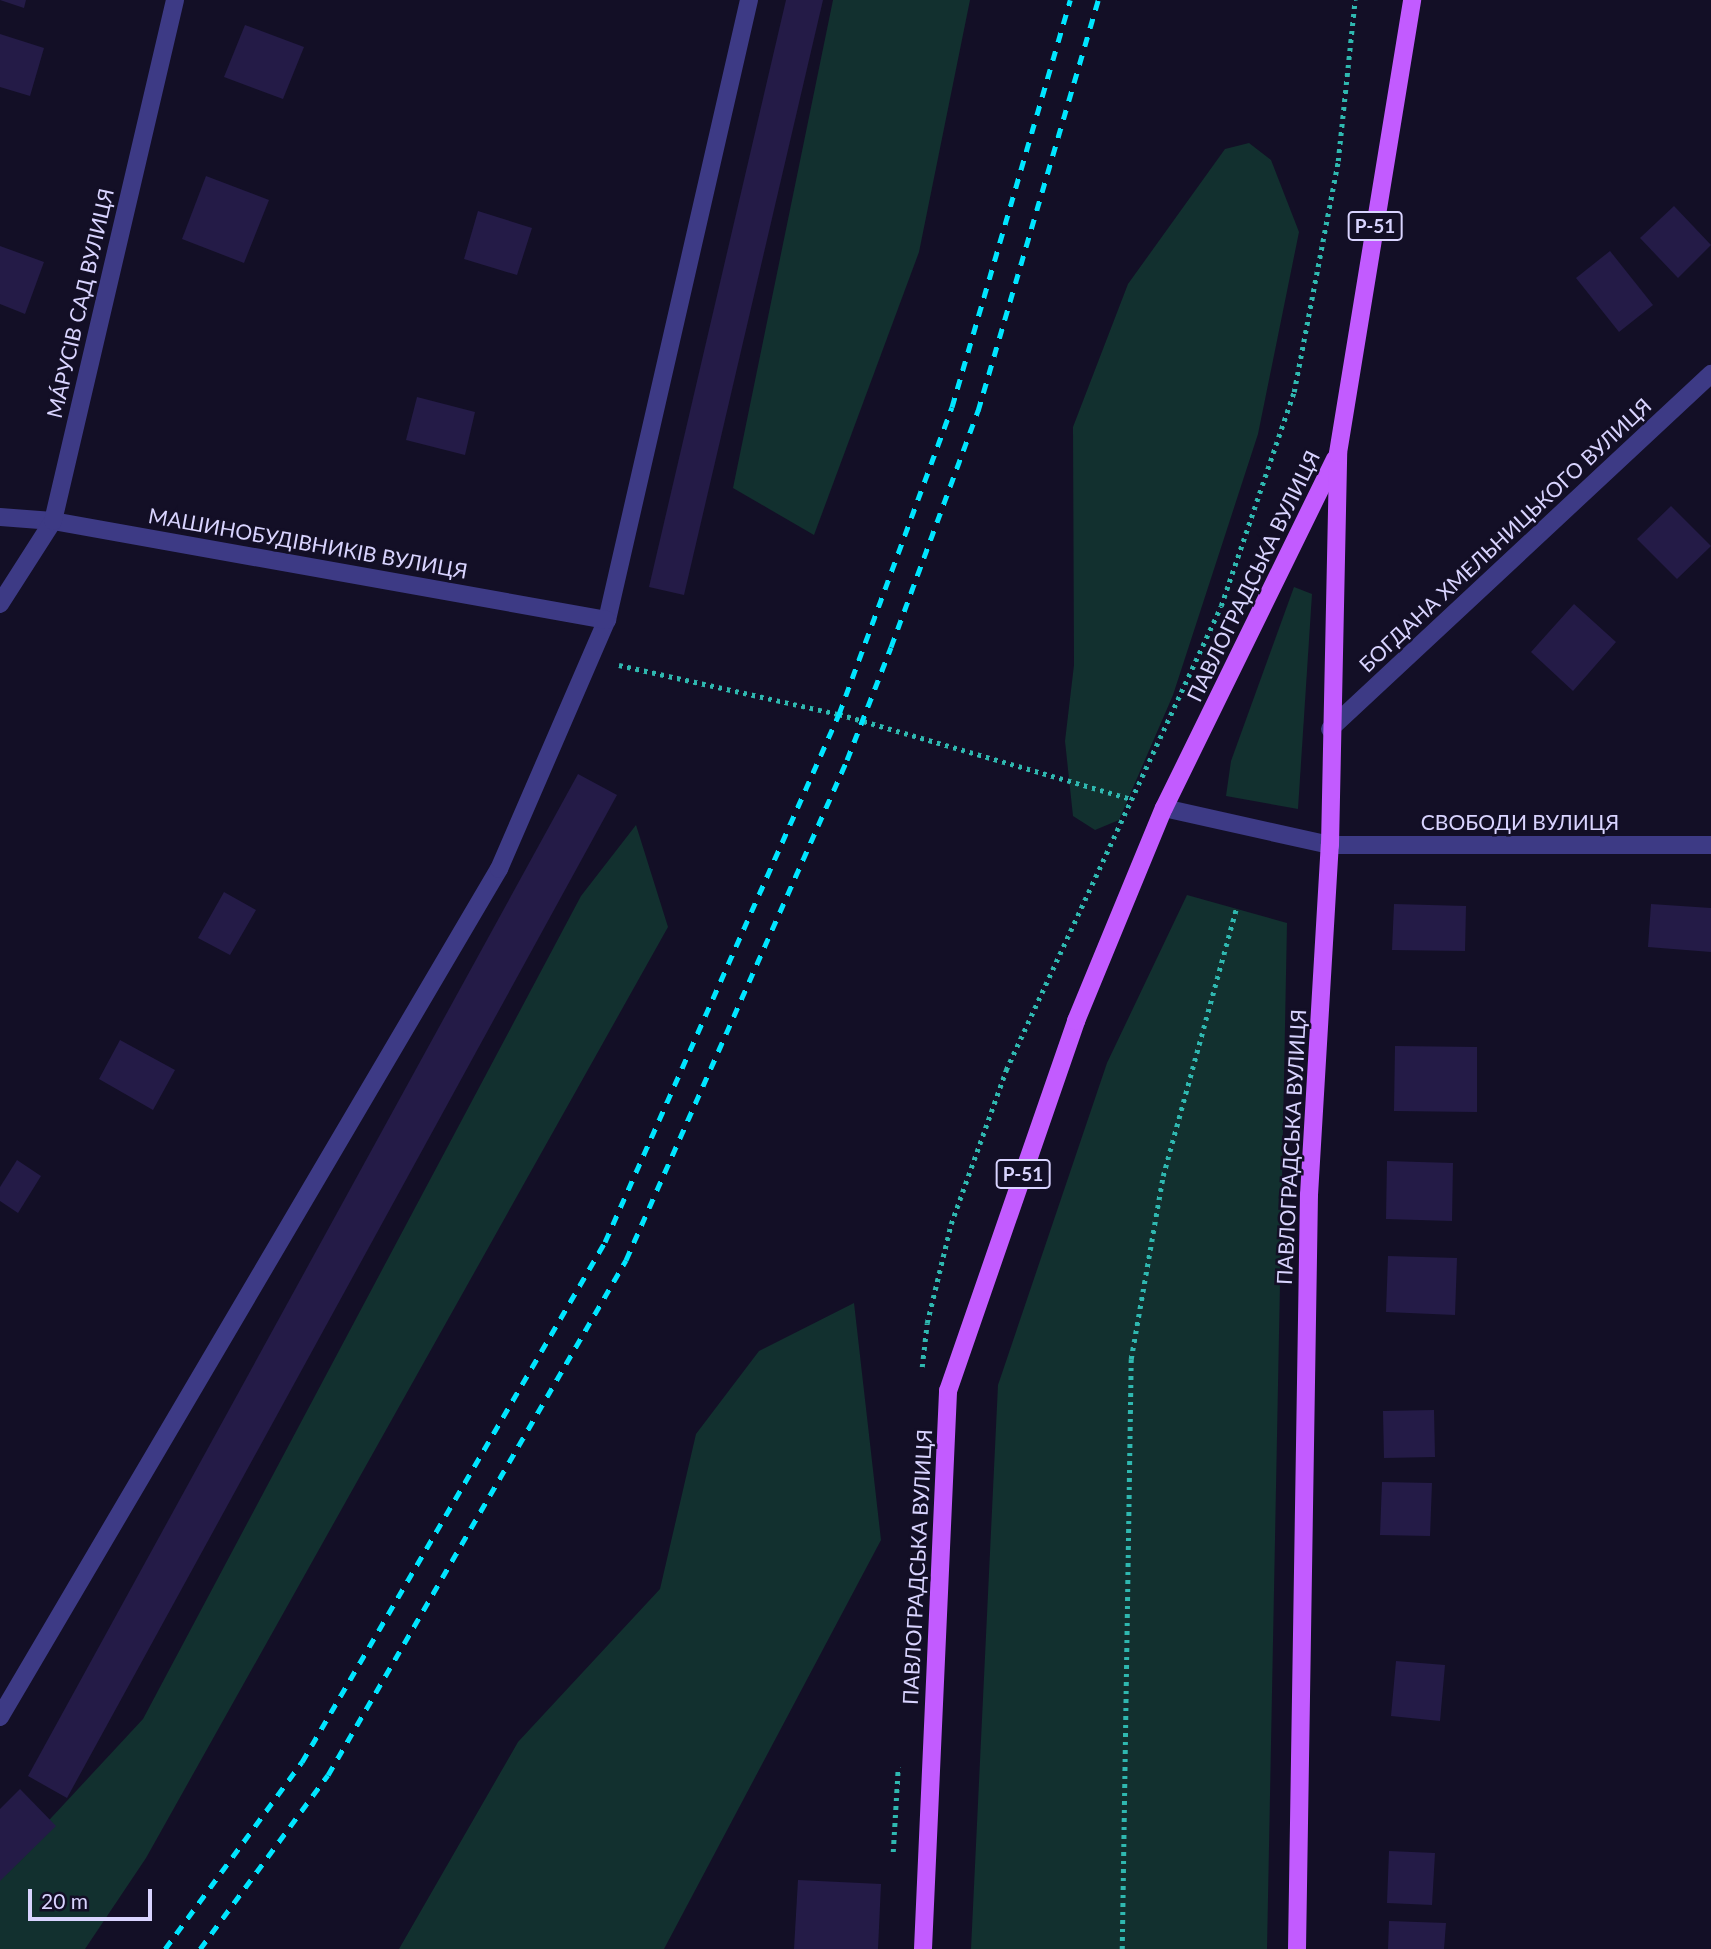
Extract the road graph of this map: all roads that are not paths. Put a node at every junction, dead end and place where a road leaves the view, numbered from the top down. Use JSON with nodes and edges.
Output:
{"nodes":[{"id":1,"x":175,"y":0,"type":"edge"},
{"id":2,"x":750,"y":0,"type":"edge"},
{"id":3,"x":1412,"y":0,"type":"edge"},
{"id":4,"x":1711,"y":374,"type":"edge"},
{"id":5,"x":1338,"y":453,"type":"junction"},
{"id":6,"x":0,"y":517,"type":"edge"},
{"id":7,"x":53,"y":521,"type":"junction"},
{"id":8,"x":0,"y":604,"type":"edge"},
{"id":9,"x":607,"y":620,"type":"junction"},
{"id":10,"x":1330,"y":729,"type":"junction"},
{"id":11,"x":1164,"y":808,"type":"junction"},
{"id":12,"x":1330,"y":845,"type":"junction"},
{"id":13,"x":1711,"y":845,"type":"edge"},
{"id":14,"x":0,"y":1717,"type":"edge"},
{"id":15,"x":923,"y":1949,"type":"edge"},
{"id":16,"x":1297,"y":1949,"type":"edge"}],
"edges":[{"from":1,"to":7,"type":"street","name":"МÁРУСІВ САД ВУЛИЦЯ"},
{"from":2,"to":9,"type":"street"},
{"from":3,"to":5,"type":"main road","number":"Р-51"},
{"from":4,"to":10,"type":"street","name":"БОГДАНА ХМЕЛЬНИЦЬКОГО ВУЛИЦЯ"},
{"from":5,"to":10,"type":"main road","name":"ПАВЛОГРАДСЬКА ВУЛИЦЯ","number":"Р-51"},
{"from":5,"to":11,"type":"main road","name":"ПАВЛОГРАДСЬКА ВУЛИЦЯ","number":"Р-51"},
{"from":6,"to":7,"type":"street","name":"МАШИНОБУДІВНИКІВ ВУЛИЦЯ"},
{"from":7,"to":8,"type":"street","name":"МÁРУСІВ САД ВУЛИЦЯ"},
{"from":7,"to":9,"type":"street","name":"МАШИНОБУДІВНИКІВ ВУЛИЦЯ"},
{"from":9,"to":14,"type":"street"},
{"from":10,"to":12,"type":"main road","name":"ПАВЛОГРАДСЬКА ВУЛИЦЯ","number":"Р-51"},
{"from":11,"to":12,"type":"street","name":"СВОБОДИ ВУЛИЦЯ"},
{"from":11,"to":15,"type":"main road","name":"ПАВЛОГРАДСЬКА ВУЛИЦЯ","number":"Р-51"},
{"from":12,"to":13,"type":"street","name":"СВОБОДИ ВУЛИЦЯ"},
{"from":12,"to":16,"type":"main road","name":"ПАВЛОГРАДСЬКА ВУЛИЦЯ","number":"Р-51"}]}
